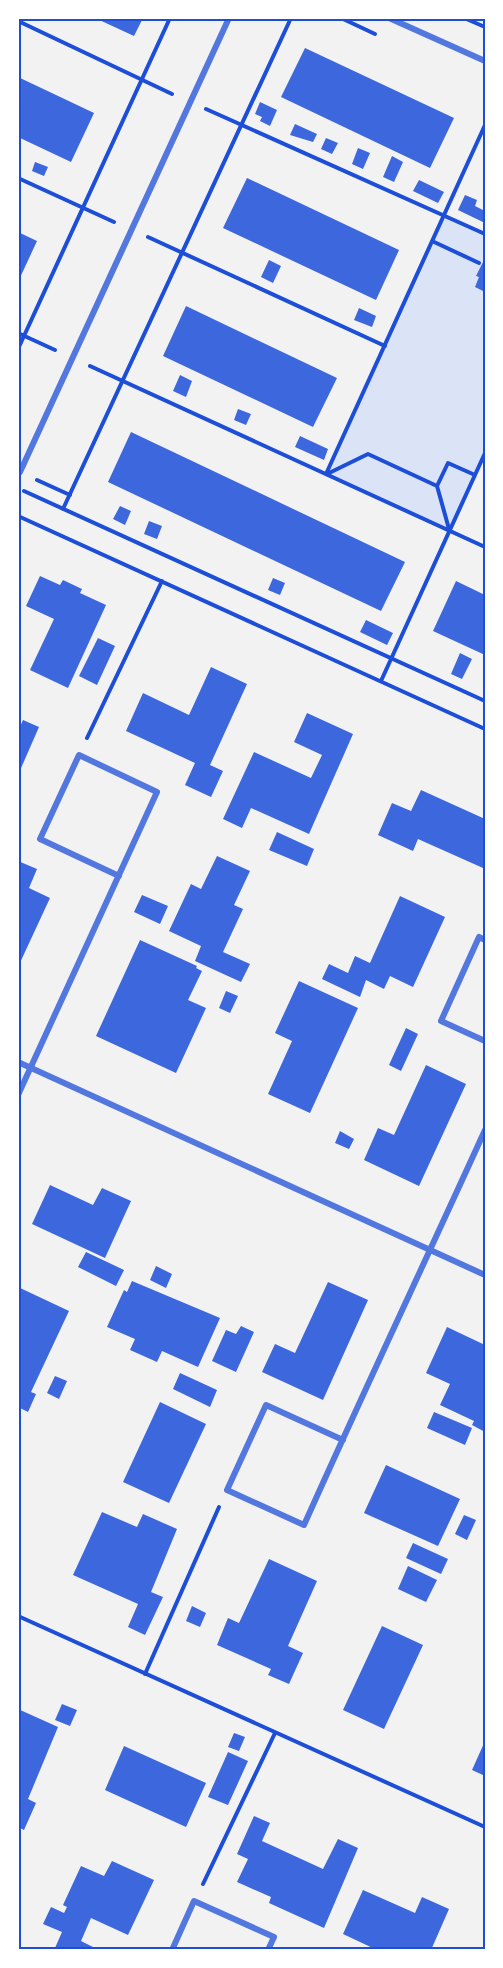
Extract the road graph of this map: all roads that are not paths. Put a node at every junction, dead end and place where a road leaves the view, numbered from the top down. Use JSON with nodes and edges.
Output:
{"nodes":[{"id":1,"x":229,"y":18,"type":"edge"},
{"id":2,"x":389,"y":18,"type":"edge"},
{"id":3,"x":485,"y":61,"type":"edge"},
{"id":4,"x":20,"y":472,"type":"road end"},
{"id":5,"x":119,"y":876,"type":"junction"},
{"id":6,"x":485,"y":940,"type":"edge"},
{"id":7,"x":485,"y":1041,"type":"edge"},
{"id":8,"x":18,"y":1062,"type":"edge"},
{"id":9,"x":31,"y":1068,"type":"junction"},
{"id":10,"x":18,"y":1095,"type":"edge"},
{"id":11,"x":485,"y":1131,"type":"edge"},
{"id":12,"x":430,"y":1250,"type":"junction"},
{"id":13,"x":485,"y":1275,"type":"edge"},
{"id":14,"x":343,"y":1440,"type":"junction"},
{"id":15,"x":172,"y":1950,"type":"edge"},
{"id":16,"x":268,"y":1950,"type":"edge"}],
"edges":[{"from":1,"to":4,"type":"street"},
{"from":2,"to":3,"type":"street"},
{"from":5,"to":5,"type":"street"},
{"from":5,"to":9,"type":"street"},
{"from":6,"to":7,"type":"street"},
{"from":8,"to":9,"type":"street"},
{"from":9,"to":10,"type":"street"},
{"from":9,"to":12,"type":"street"},
{"from":11,"to":12,"type":"street"},
{"from":12,"to":13,"type":"street"},
{"from":12,"to":14,"type":"street"},
{"from":14,"to":14,"type":"street"},
{"from":15,"to":16,"type":"street"}]}
